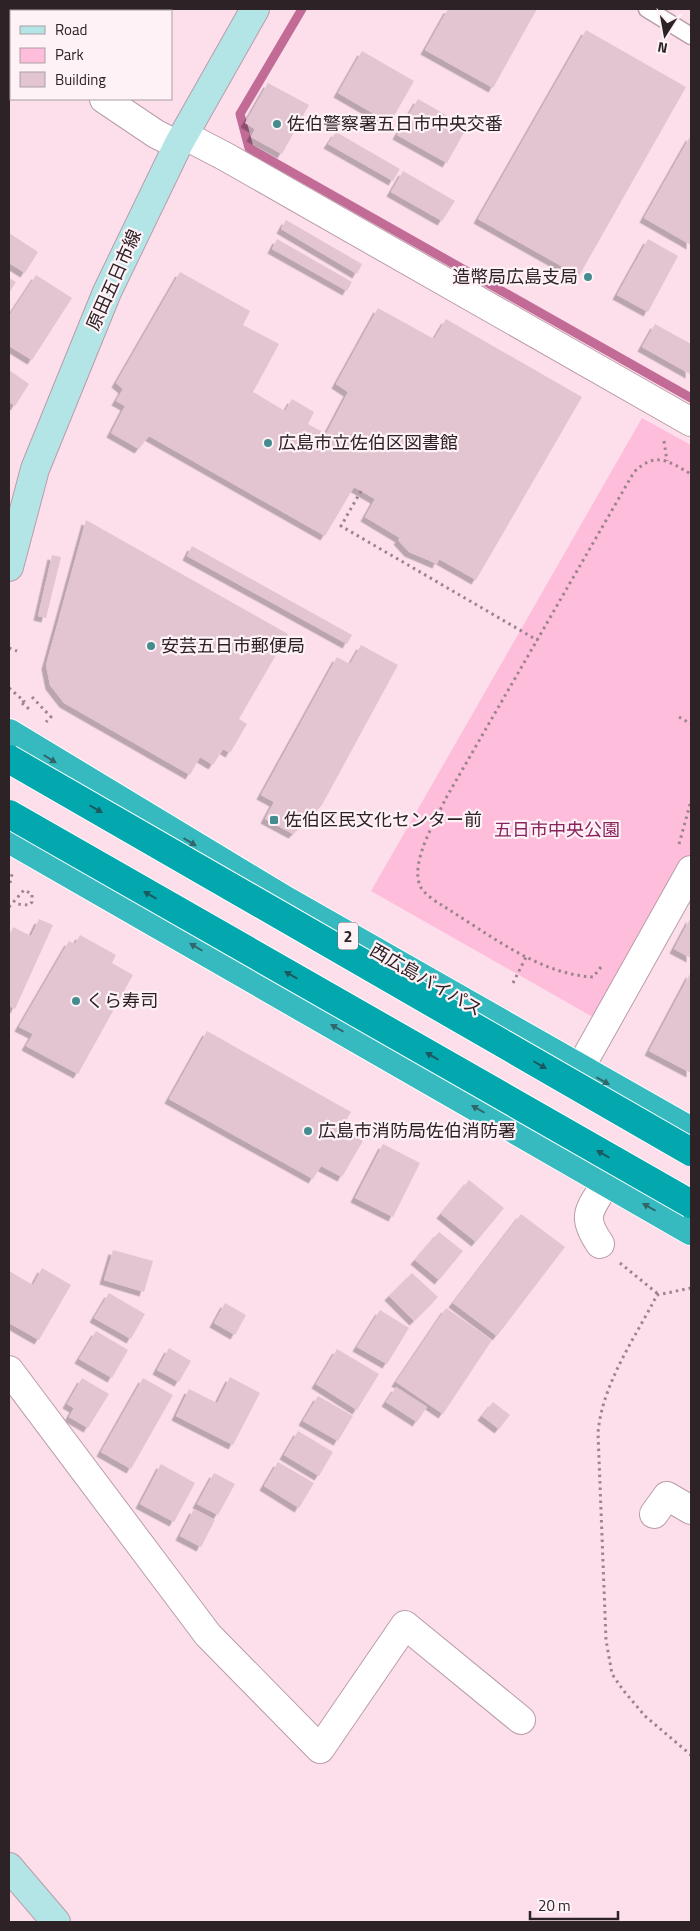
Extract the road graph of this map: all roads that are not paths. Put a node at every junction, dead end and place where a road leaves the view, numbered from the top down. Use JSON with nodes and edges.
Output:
{"nodes":[{"id":1,"x":256,"y":9,"type":"edge"},
{"id":2,"x":647,"y":9,"type":"edge"},
{"id":3,"x":691,"y":36,"type":"edge"},
{"id":4,"x":105,"y":100,"type":"edge"},
{"id":5,"x":181,"y":140,"type":"junction"},
{"id":6,"x":691,"y":422,"type":"edge"},
{"id":7,"x":35,"y":469,"type":"junction"},
{"id":8,"x":9,"y":509,"type":"edge"},
{"id":9,"x":9,"y":568,"type":"edge"},
{"id":10,"x":12,"y":722,"type":"edge"},
{"id":11,"x":9,"y":759,"type":"edge"},
{"id":12,"x":9,"y":814,"type":"edge"},
{"id":13,"x":9,"y":839,"type":"edge"},
{"id":14,"x":684,"y":859,"type":"edge"},
{"id":15,"x":580,"y":1068,"type":"junction"},
{"id":16,"x":691,"y":1131,"type":"edge"},
{"id":17,"x":691,"y":1152,"type":"edge"},
{"id":18,"x":606,"y":1183,"type":"junction"},
{"id":19,"x":691,"y":1204,"type":"edge"},
{"id":20,"x":691,"y":1232,"type":"edge"},
{"id":21,"x":600,"y":1244,"type":"road end"},
{"id":22,"x":9,"y":1370,"type":"edge"},
{"id":23,"x":691,"y":1510,"type":"edge"},
{"id":24,"x":654,"y":1514,"type":"dead end"},
{"id":25,"x":521,"y":1720,"type":"dead end"},
{"id":26,"x":9,"y":1867,"type":"edge"},
{"id":27,"x":56,"y":1922,"type":"edge"}],
"edges":[{"from":1,"to":5,"type":"main road","name":"原田五日市線"},
{"from":2,"to":3,"type":"lane"},
{"from":4,"to":5,"type":"street"},
{"from":5,"to":6,"type":"street"},
{"from":5,"to":7,"type":"main road","name":"原田五日市線"},
{"from":7,"to":8,"type":"street"},
{"from":7,"to":9,"type":"main road","name":"原田五日市線"},
{"from":10,"to":15,"type":"highway","name":"西広島バイパス","number":"2","one_way":true},
{"from":11,"to":17,"type":"highway","name":"西広島バイパス","number":"2","one_way":true,"bridge":true},
{"from":19,"to":12,"type":"highway","one_way":true,"bridge":true},
{"from":18,"to":13,"type":"highway","one_way":true},
{"from":14,"to":15,"type":"street"},
{"from":15,"to":16,"type":"highway","name":"西広島バイパス","number":"2","one_way":true},
{"from":20,"to":18,"type":"highway","one_way":true},
{"from":18,"to":21,"type":"street"},
{"from":22,"to":25,"type":"street"},
{"from":23,"to":24,"type":"street"},
{"from":26,"to":27,"type":"main road"}]}
